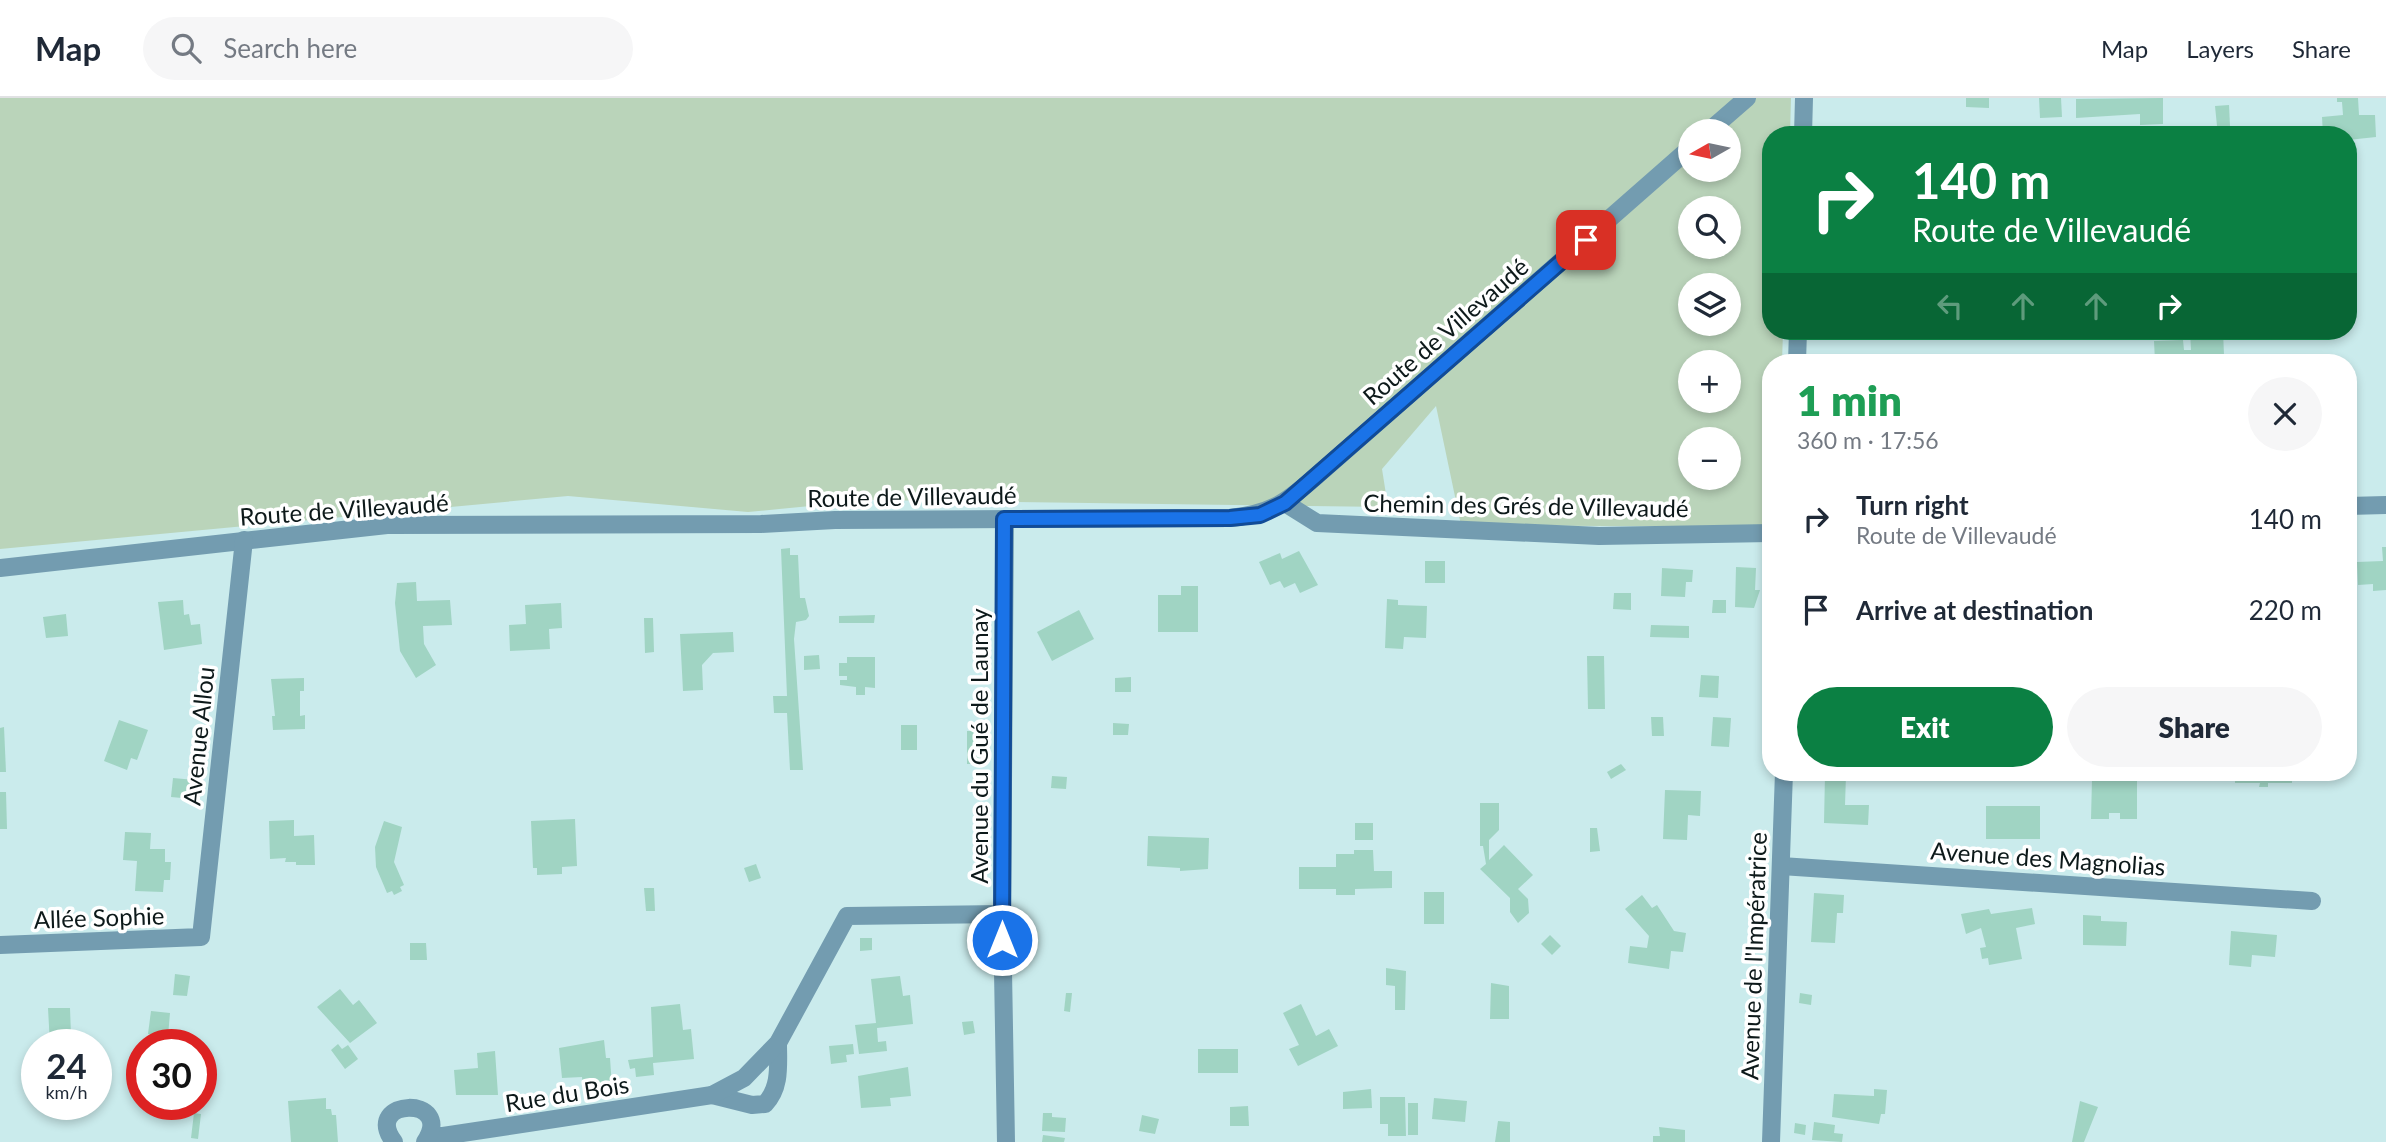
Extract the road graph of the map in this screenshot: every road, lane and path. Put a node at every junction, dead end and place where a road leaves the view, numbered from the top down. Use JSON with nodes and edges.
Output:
{"nodes":[{"id":1,"x":1747,"y":98,"type":"edge"},
{"id":2,"x":1804,"y":98,"type":"edge"},
{"id":3,"x":1723,"y":119,"type":"edge"},
{"id":4,"x":1803,"y":126,"type":"edge"},
{"id":5,"x":1678,"y":159,"type":"edge"},
{"id":6,"x":1285,"y":503,"type":"junction"},
{"id":7,"x":2386,"y":505,"type":"edge"},
{"id":8,"x":2357,"y":506,"type":"edge"},
{"id":9,"x":1004,"y":519,"type":"junction"},
{"id":10,"x":1762,"y":533,"type":"edge"},
{"id":11,"x":244,"y":540,"type":"junction"},
{"id":12,"x":0,"y":568,"type":"edge"},
{"id":13,"x":1784,"y":781,"type":"edge"},
{"id":14,"x":1781,"y":866,"type":"junction"},
{"id":15,"x":2312,"y":901,"type":"dead end"},
{"id":16,"x":1002,"y":914,"type":"junction"},
{"id":17,"x":201,"y":937,"type":"joint"},
{"id":18,"x":0,"y":945,"type":"edge"},
{"id":19,"x":778,"y":1043,"type":"junction"},
{"id":20,"x":712,"y":1095,"type":"junction"},
{"id":21,"x":427,"y":1139,"type":"edge"},
{"id":22,"x":394,"y":1142,"type":"edge"},
{"id":23,"x":1006,"y":1142,"type":"edge"},
{"id":24,"x":1771,"y":1142,"type":"edge"}],
"edges":[{"from":1,"to":3,"type":"street"},
{"from":2,"to":4,"type":"street"},
{"from":5,"to":6,"type":"street","name":"Route de Villevaudé"},
{"from":6,"to":9,"type":"street","name":"Route de Villevaudé"},
{"from":6,"to":10,"type":"street","name":"Chemin des Grés de Villevaudé"},
{"from":7,"to":8,"type":"street"},
{"from":9,"to":11,"type":"street","name":"Route de Villevaudé"},
{"from":9,"to":16,"type":"street","name":"Avenue du Gué de Launay"},
{"from":11,"to":12,"type":"street","name":"Route de Villevaudé"},
{"from":11,"to":17,"type":"street","name":"Avenue Allou"},
{"from":13,"to":14,"type":"street","name":"Avenue de l'Impératrice"},
{"from":14,"to":15,"type":"street","name":"Avenue des Magnolias"},
{"from":14,"to":24,"type":"street","name":"Avenue de l'Impératrice"},
{"from":16,"to":19,"type":"street","name":"Rue du Bois"},
{"from":16,"to":23,"type":"street","name":"Avenue du Gué de Launay"},
{"from":17,"to":18,"type":"street","name":"Allée Sophie"},
{"from":19,"to":20,"type":"street","name":"Rue du Bois"},
{"from":19,"to":20,"type":"street","name":"Rue du Bois"},
{"from":20,"to":21,"type":"street","name":"Rue du Bois"},
{"from":21,"to":22,"type":"street","name":"Rue du Bois"}]}
